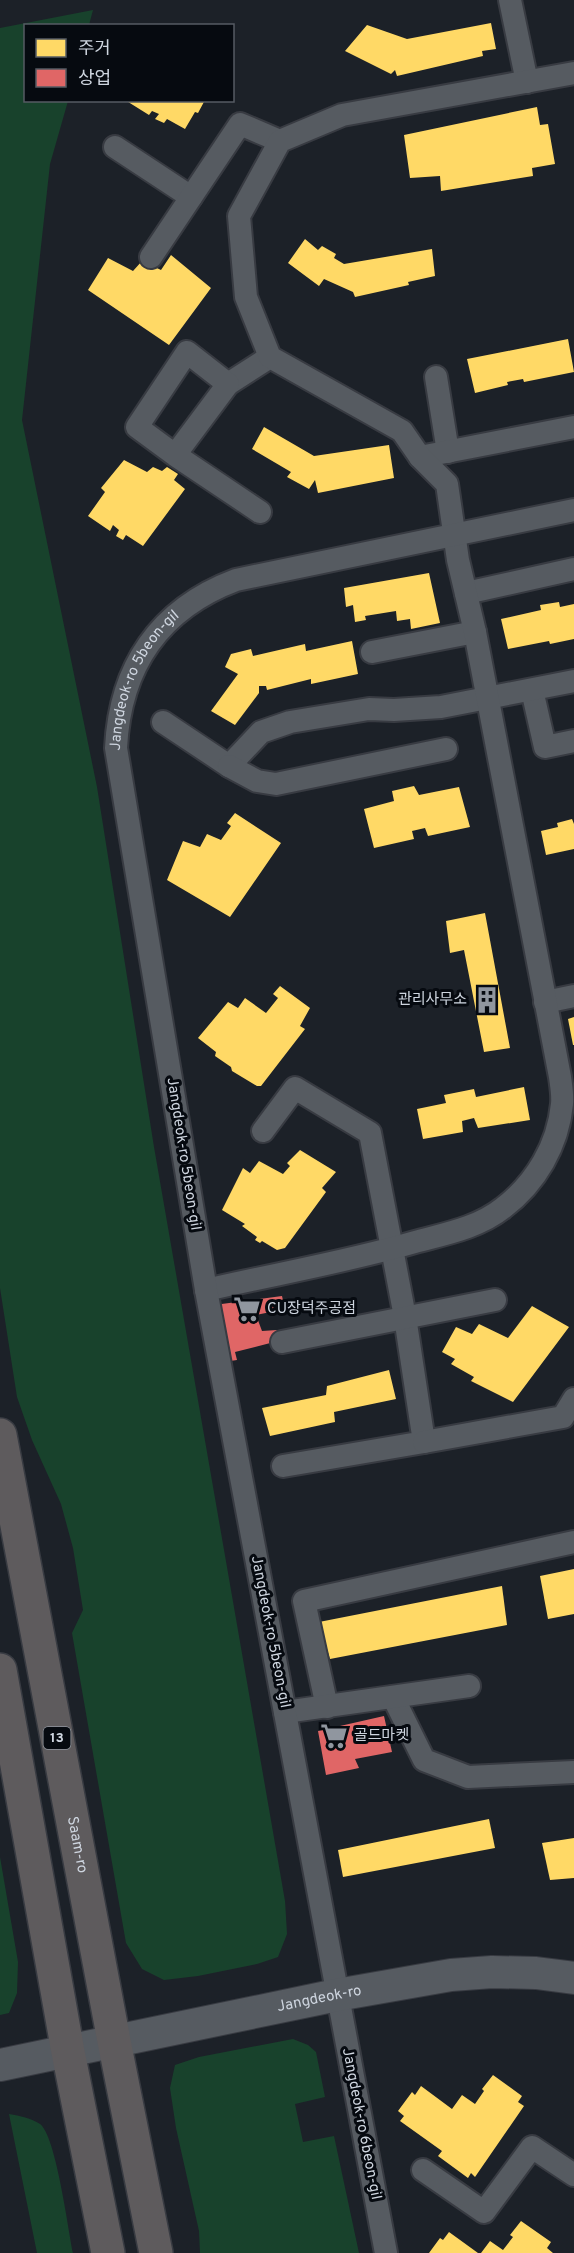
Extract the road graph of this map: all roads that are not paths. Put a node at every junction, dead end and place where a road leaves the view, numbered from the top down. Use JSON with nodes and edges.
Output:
{"nodes":[{"id":1,"x":510,"y":0,"type":"edge"},
{"id":2,"x":574,"y":73,"type":"edge"},
{"id":3,"x":527,"y":82,"type":"junction"},
{"id":4,"x":279,"y":141,"type":"junction"},
{"id":5,"x":115,"y":147,"type":"dead end"},
{"id":6,"x":191,"y":196,"type":"junction"},
{"id":7,"x":151,"y":257,"type":"dead end"},
{"id":8,"x":270,"y":357,"type":"junction"},
{"id":9,"x":436,"y":377,"type":"dead end"},
{"id":10,"x":228,"y":384,"type":"junction"},
{"id":11,"x":574,"y":427,"type":"edge"},
{"id":12,"x":448,"y":452,"type":"junction"},
{"id":13,"x":175,"y":455,"type":"junction"},
{"id":14,"x":420,"y":457,"type":"junction"},
{"id":15,"x":574,"y":510,"type":"edge"},
{"id":16,"x":260,"y":512,"type":"dead end"},
{"id":17,"x":455,"y":536,"type":"junction"},
{"id":18,"x":574,"y":569,"type":"edge"},
{"id":19,"x":466,"y":593,"type":"junction"},
{"id":20,"x":475,"y":632,"type":"junction"},
{"id":21,"x":372,"y":652,"type":"dead end"},
{"id":22,"x":574,"y":681,"type":"edge"},
{"id":23,"x":532,"y":690,"type":"junction"},
{"id":24,"x":487,"y":699,"type":"junction"},
{"id":25,"x":162,"y":722,"type":"dead end"},
{"id":26,"x":574,"y":741,"type":"edge"},
{"id":27,"x":446,"y":749,"type":"dead end"},
{"id":28,"x":230,"y":766,"type":"junction"},
{"id":29,"x":574,"y":996,"type":"edge"},
{"id":30,"x":545,"y":1002,"type":"junction"},
{"id":31,"x":568,"y":1102,"type":"edge"},
{"id":32,"x":263,"y":1131,"type":"dead end"},
{"id":33,"x":392,"y":1249,"type":"junction"},
{"id":34,"x":206,"y":1290,"type":"junction"},
{"id":35,"x":495,"y":1300,"type":"dead end"},
{"id":36,"x":405,"y":1317,"type":"junction"},
{"id":37,"x":282,"y":1342,"type":"dead end"},
{"id":38,"x":574,"y":1399,"type":"edge"},
{"id":39,"x":0,"y":1436,"type":"edge"},
{"id":40,"x":424,"y":1442,"type":"junction"},
{"id":41,"x":283,"y":1466,"type":"dead end"},
{"id":42,"x":574,"y":1542,"type":"edge"},
{"id":43,"x":0,"y":1670,"type":"edge"},
{"id":44,"x":470,"y":1686,"type":"dead end"},
{"id":45,"x":393,"y":1697,"type":"junction"},
{"id":46,"x":327,"y":1707,"type":"junction"},
{"id":47,"x":285,"y":1712,"type":"junction"},
{"id":48,"x":574,"y":1773,"type":"edge"},
{"id":49,"x":574,"y":1978,"type":"edge"},
{"id":50,"x":338,"y":1995,"type":"junction"},
{"id":51,"x":114,"y":2041,"type":"junction"},
{"id":52,"x":68,"y":2052,"type":"junction"},
{"id":53,"x":0,"y":2065,"type":"edge"},
{"id":54,"x":572,"y":2169,"type":"edge"},
{"id":55,"x":423,"y":2170,"type":"dead end"},
{"id":56,"x":108,"y":2253,"type":"edge"},
{"id":57,"x":156,"y":2253,"type":"edge"},
{"id":58,"x":386,"y":2253,"type":"edge"}],
"edges":[{"from":1,"to":3,"type":"street"},
{"from":2,"to":3,"type":"street"},
{"from":3,"to":4,"type":"street"},
{"from":4,"to":6,"type":"street"},
{"from":4,"to":8,"type":"street"},
{"from":5,"to":6,"type":"street"},
{"from":6,"to":7,"type":"street"},
{"from":8,"to":10,"type":"street"},
{"from":8,"to":14,"type":"street"},
{"from":9,"to":12,"type":"street"},
{"from":10,"to":13,"type":"street"},
{"from":10,"to":13,"type":"street"},
{"from":11,"to":12,"type":"street"},
{"from":12,"to":14,"type":"street"},
{"from":13,"to":16,"type":"street"},
{"from":14,"to":17,"type":"street"},
{"from":15,"to":17,"type":"street","name":"Jangdeok-ro 5beon-gil"},
{"from":17,"to":19,"type":"street"},
{"from":17,"to":34,"type":"street","name":"Jangdeok-ro 5beon-gil"},
{"from":18,"to":19,"type":"street"},
{"from":19,"to":20,"type":"street"},
{"from":20,"to":21,"type":"street"},
{"from":20,"to":24,"type":"street"},
{"from":22,"to":23,"type":"street"},
{"from":23,"to":24,"type":"street"},
{"from":23,"to":26,"type":"street"},
{"from":24,"to":28,"type":"street"},
{"from":24,"to":30,"type":"street"},
{"from":25,"to":28,"type":"street"},
{"from":27,"to":28,"type":"street"},
{"from":29,"to":30,"type":"street"},
{"from":30,"to":31,"type":"street"},
{"from":31,"to":33,"type":"street"},
{"from":32,"to":33,"type":"street"},
{"from":33,"to":34,"type":"street"},
{"from":33,"to":36,"type":"street"},
{"from":34,"to":47,"type":"street","name":"Jangdeok-ro 5beon-gil"},
{"from":35,"to":36,"type":"street"},
{"from":36,"to":37,"type":"street"},
{"from":36,"to":40,"type":"street"},
{"from":38,"to":40,"type":"street"},
{"from":39,"to":51,"type":"main road","name":"Saam-ro","number":"13"},
{"from":40,"to":41,"type":"street"},
{"from":42,"to":46,"type":"street"},
{"from":43,"to":52,"type":"main road"},
{"from":44,"to":45,"type":"street"},
{"from":45,"to":46,"type":"street"},
{"from":45,"to":48,"type":"street"},
{"from":46,"to":47,"type":"street"},
{"from":47,"to":50,"type":"street","name":"Jangdeok-ro 5beon-gil"},
{"from":49,"to":50,"type":"main road","name":"Jangdeok-ro"},
{"from":50,"to":51,"type":"main road","name":"Jangdeok-ro"},
{"from":50,"to":58,"type":"street","name":"Jangdeok-ro 6beon-gil"},
{"from":51,"to":52,"type":"main road","name":"Jangdeok-ro"},
{"from":51,"to":57,"type":"main road","name":"Saam-ro","number":"13"},
{"from":52,"to":53,"type":"main road","name":"Jangdeok-ro"},
{"from":52,"to":56,"type":"main road"},
{"from":54,"to":55,"type":"street"}]}
